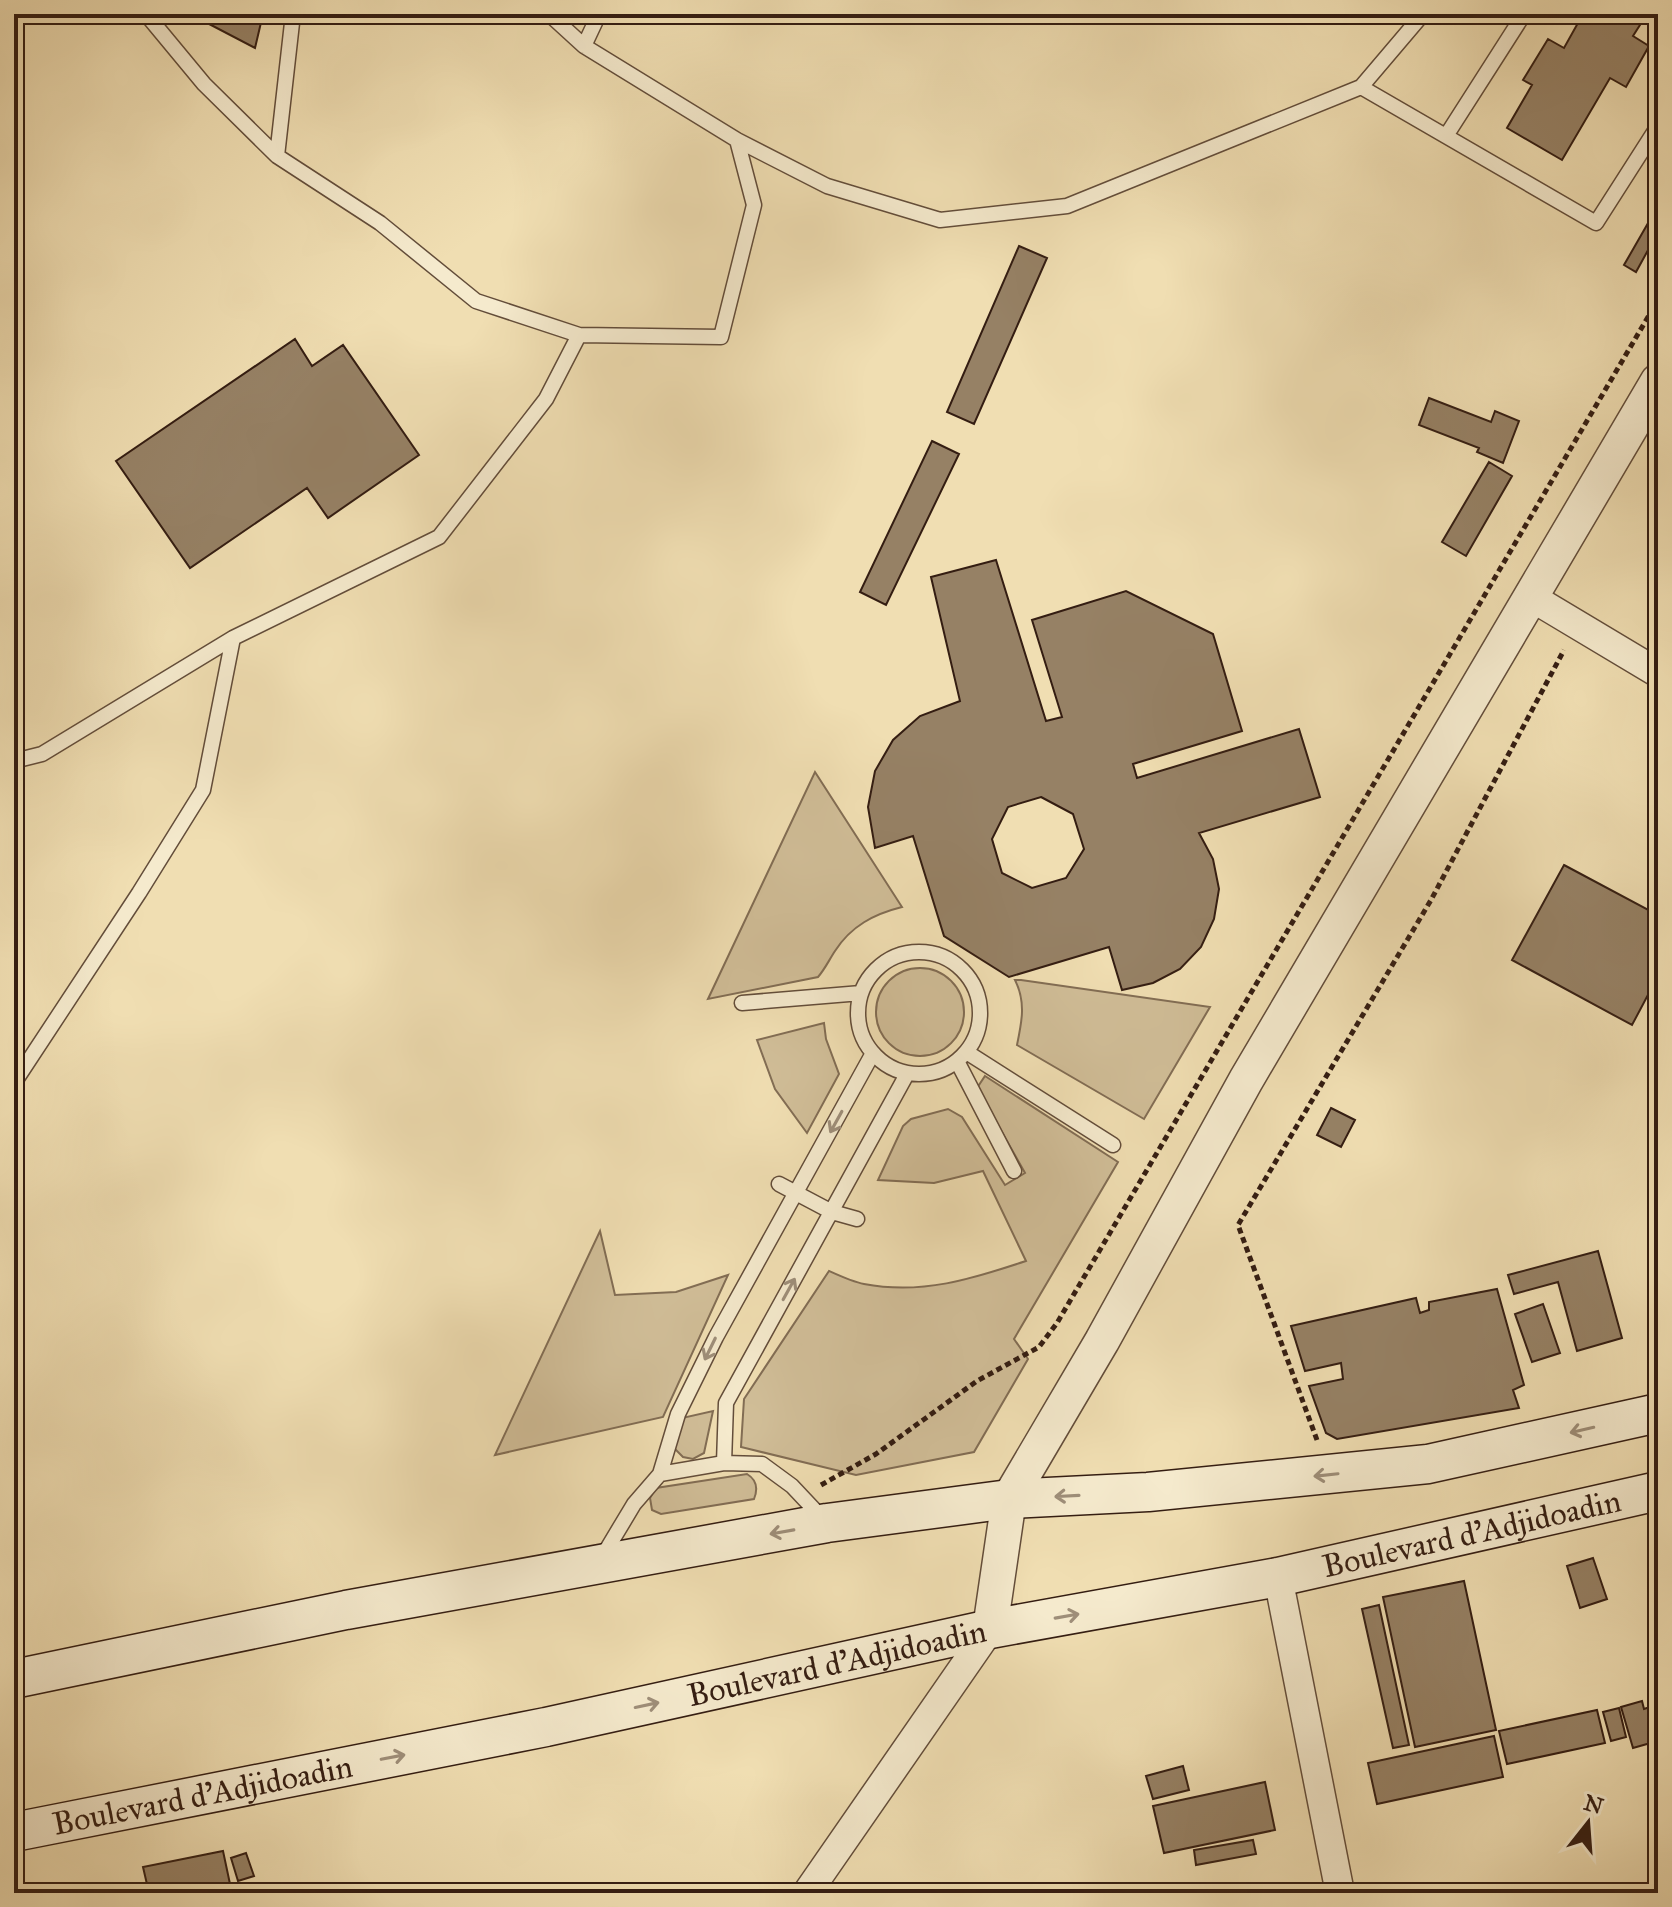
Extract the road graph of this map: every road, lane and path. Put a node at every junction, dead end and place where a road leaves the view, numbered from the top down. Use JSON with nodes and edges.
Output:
{"nodes":[{"id":1,"x":293,"y":14,"type":"edge"},
{"id":2,"x":549,"y":14,"type":"edge"},
{"id":3,"x":599,"y":14,"type":"edge"},
{"id":4,"x":1423,"y":14,"type":"edge"},
{"id":5,"x":1524,"y":14,"type":"edge"},
{"id":6,"x":149,"y":16,"type":"edge"},
{"id":7,"x":584,"y":46,"type":"junction"},
{"id":8,"x":1361,"y":87,"type":"junction"},
{"id":9,"x":1658,"y":126,"type":"edge"},
{"id":10,"x":1446,"y":136,"type":"junction"},
{"id":11,"x":737,"y":140,"type":"junction"},
{"id":12,"x":277,"y":156,"type":"junction"},
{"id":13,"x":1658,"y":300,"type":"edge"},
{"id":14,"x":579,"y":335,"type":"junction"},
{"id":15,"x":1658,"y":381,"type":"edge"},
{"id":16,"x":1531,"y":597,"type":"junction"},
{"id":17,"x":1578,"y":625,"type":"junction"},
{"id":18,"x":233,"y":638,"type":"junction"},
{"id":19,"x":1658,"y":673,"type":"edge"},
{"id":20,"x":14,"y":761,"type":"edge"},
{"id":21,"x":861,"y":993,"type":"junction"},
{"id":22,"x":742,"y":1003,"type":"dead end"},
{"id":23,"x":873,"y":1053,"type":"junction"},
{"id":24,"x":962,"y":1057,"type":"junction"},
{"id":25,"x":905,"y":1079,"type":"junction"},
{"id":26,"x":14,"y":1083,"type":"edge"},
{"id":27,"x":1113,"y":1145,"type":"dead end"},
{"id":28,"x":1014,"y":1171,"type":"dead end"},
{"id":29,"x":779,"y":1184,"type":"dead end"},
{"id":30,"x":797,"y":1192,"type":"junction"},
{"id":31,"x":832,"y":1212,"type":"junction"},
{"id":32,"x":857,"y":1219,"type":"dead end"},
{"id":33,"x":1658,"y":1413,"type":"edge"},
{"id":34,"x":724,"y":1463,"type":"junction"},
{"id":35,"x":660,"y":1474,"type":"junction"},
{"id":36,"x":1330,"y":1475,"type":"junction"},
{"id":37,"x":1658,"y":1491,"type":"edge"},
{"id":38,"x":802,"y":1496,"type":"junction"},
{"id":39,"x":1009,"y":1499,"type":"junction"},
{"id":40,"x":827,"y":1523,"type":"junction"},
{"id":41,"x":598,"y":1565,"type":"junction"},
{"id":42,"x":1278,"y":1577,"type":"junction"},
{"id":43,"x":990,"y":1629,"type":"junction"},
{"id":44,"x":14,"y":1679,"type":"edge"},
{"id":45,"x":14,"y":1832,"type":"edge"},
{"id":46,"x":807,"y":1893,"type":"edge"},
{"id":47,"x":1340,"y":1893,"type":"edge"}],
"edges":[{"from":1,"to":12,"type":"lane"},
{"from":2,"to":7,"type":"lane"},
{"from":3,"to":7,"type":"lane"},
{"from":4,"to":8,"type":"lane"},
{"from":5,"to":10,"type":"lane"},
{"from":6,"to":12,"type":"lane"},
{"from":7,"to":11,"type":"lane"},
{"from":8,"to":10,"type":"lane"},
{"from":8,"to":11,"type":"lane"},
{"from":9,"to":10,"type":"lane"},
{"from":11,"to":14,"type":"lane"},
{"from":12,"to":14,"type":"lane"},
{"from":13,"to":38,"type":"path"},
{"from":14,"to":18,"type":"lane"},
{"from":15,"to":16,"type":"street"},
{"from":16,"to":17,"type":"street"},
{"from":16,"to":39,"type":"street"},
{"from":17,"to":19,"type":"street"},
{"from":17,"to":36,"type":"path"},
{"from":18,"to":20,"type":"lane"},
{"from":18,"to":26,"type":"lane"},
{"from":21,"to":22,"type":"lane"},
{"from":21,"to":23,"type":"lane"},
{"from":21,"to":24,"type":"lane"},
{"from":23,"to":25,"type":"lane"},
{"from":23,"to":30,"type":"lane","one_way":true},
{"from":24,"to":25,"type":"lane"},
{"from":24,"to":27,"type":"lane"},
{"from":24,"to":28,"type":"lane"},
{"from":25,"to":31,"type":"lane"},
{"from":29,"to":30,"type":"lane"},
{"from":30,"to":31,"type":"lane"},
{"from":30,"to":35,"type":"lane","one_way":true},
{"from":31,"to":32,"type":"lane"},
{"from":34,"to":31,"type":"lane","one_way":true},
{"from":33,"to":36,"type":"main road","one_way":true},
{"from":34,"to":35,"type":"lane"},
{"from":34,"to":38,"type":"lane"},
{"from":35,"to":41,"type":"lane"},
{"from":36,"to":39,"type":"main road","one_way":true},
{"from":37,"to":42,"type":"main road","name":"Boulevard d'Adjidoadin"},
{"from":38,"to":40,"type":"lane"},
{"from":39,"to":40,"type":"main road"},
{"from":39,"to":43,"type":"street"},
{"from":40,"to":41,"type":"main road","one_way":true},
{"from":41,"to":44,"type":"main road"},
{"from":43,"to":42,"type":"main road","name":"Boulevard d'Adjidoadin","one_way":true},
{"from":42,"to":47,"type":"street"},
{"from":45,"to":43,"type":"main road","name":"Boulevard d'Adjidoadin","one_way":true},
{"from":43,"to":46,"type":"street"}]}
